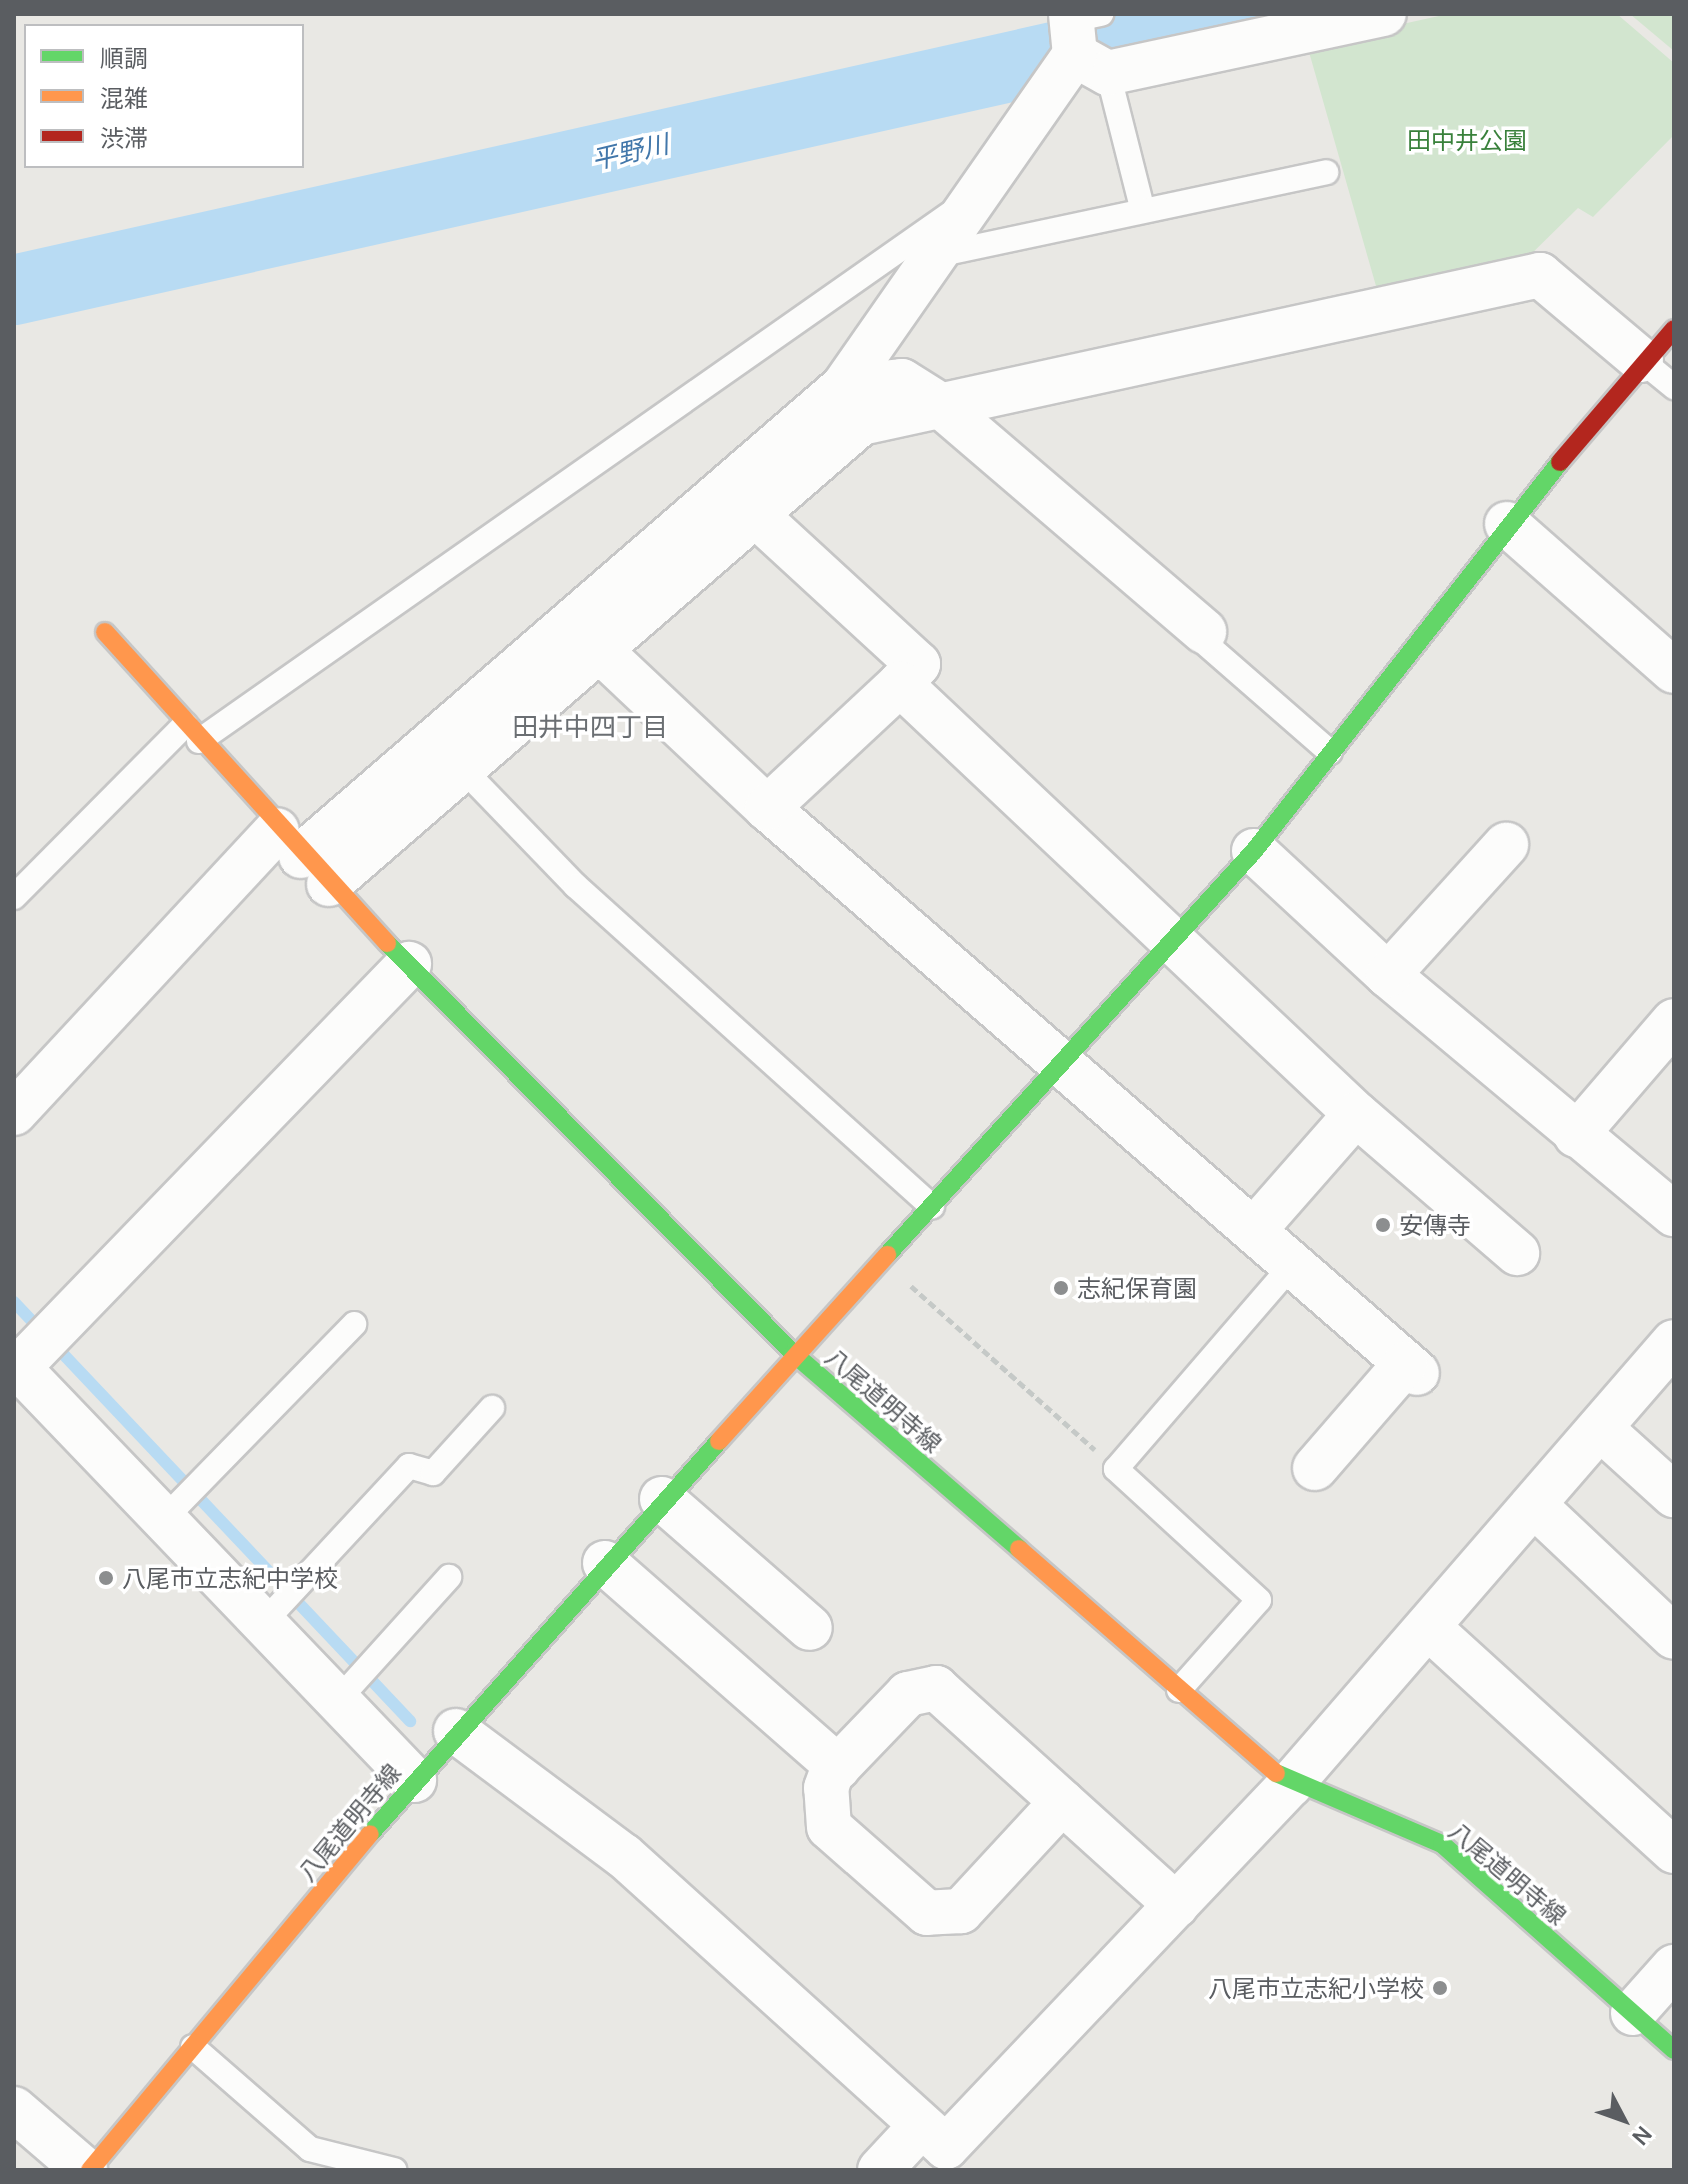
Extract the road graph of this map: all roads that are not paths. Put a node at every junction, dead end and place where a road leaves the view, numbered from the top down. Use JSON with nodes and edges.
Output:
{"nodes":[{"id":1,"x":1384,"y":14,"type":"edge"},
{"id":2,"x":1085,"y":35,"type":"edge"},
{"id":3,"x":1326,"y":172,"type":"dead end"},
{"id":4,"x":977,"y":195,"type":"junction"},
{"id":5,"x":1143,"y":211,"type":"junction"},
{"id":6,"x":935,"y":255,"type":"junction"},
{"id":7,"x":1674,"y":329,"type":"edge"},
{"id":8,"x":1641,"y":360,"type":"junction"},
{"id":9,"x":843,"y":387,"type":"junction"},
{"id":10,"x":1674,"y":387,"type":"edge"},
{"id":11,"x":940,"y":405,"type":"junction"},
{"id":12,"x":742,"y":502,"type":"junction"},
{"id":13,"x":1507,"y":524,"type":"junction"},
{"id":14,"x":1204,"y":631,"type":"joint"},
{"id":15,"x":105,"y":632,"type":"dead end"},
{"id":16,"x":585,"y":638,"type":"junction"},
{"id":17,"x":1671,"y":663,"type":"edge"},
{"id":18,"x":900,"y":684,"type":"junction"},
{"id":19,"x":192,"y":733,"type":"junction"},
{"id":20,"x":1330,"y":752,"type":"junction"},
{"id":21,"x":449,"y":755,"type":"junction"},
{"id":22,"x":767,"y":808,"type":"junction"},
{"id":23,"x":1506,"y":845,"type":"dead end"},
{"id":24,"x":1254,"y":851,"type":"junction"},
{"id":25,"x":302,"y":857,"type":"junction"},
{"id":26,"x":14,"y":897,"type":"edge"},
{"id":27,"x":1169,"y":941,"type":"junction"},
{"id":28,"x":409,"y":964,"type":"junction"},
{"id":29,"x":1388,"y":975,"type":"junction"},
{"id":30,"x":1674,"y":1021,"type":"edge"},
{"id":31,"x":1062,"y":1060,"type":"junction"},
{"id":32,"x":14,"y":1113,"type":"edge"},
{"id":33,"x":1356,"y":1114,"type":"junction"},
{"id":34,"x":1576,"y":1135,"type":"junction"},
{"id":35,"x":932,"y":1207,"type":"junction"},
{"id":36,"x":1674,"y":1214,"type":"edge"},
{"id":37,"x":1254,"y":1230,"type":"junction"},
{"id":38,"x":1517,"y":1253,"type":"dead end"},
{"id":39,"x":1291,"y":1266,"type":"junction"},
{"id":40,"x":354,"y":1324,"type":"dead end"},
{"id":41,"x":1674,"y":1342,"type":"edge"},
{"id":42,"x":793,"y":1353,"type":"junction"},
{"id":43,"x":16,"y":1365,"type":"edge"},
{"id":44,"x":492,"y":1408,"type":"dead end"},
{"id":45,"x":1600,"y":1428,"type":"junction"},
{"id":46,"x":1315,"y":1468,"type":"dead end"},
{"id":47,"x":1674,"y":1495,"type":"edge"},
{"id":48,"x":662,"y":1499,"type":"junction"},
{"id":49,"x":1534,"y":1505,"type":"junction"},
{"id":50,"x":174,"y":1509,"type":"junction"},
{"id":51,"x":605,"y":1563,"type":"junction"},
{"id":52,"x":449,"y":1577,"type":"dead end"},
{"id":53,"x":273,"y":1614,"type":"junction"},
{"id":54,"x":1428,"y":1627,"type":"junction"},
{"id":55,"x":810,"y":1628,"type":"dead end"},
{"id":56,"x":1674,"y":1637,"type":"edge"},
{"id":57,"x":1179,"y":1690,"type":"junction"},
{"id":58,"x":346,"y":1692,"type":"junction"},
{"id":59,"x":456,"y":1731,"type":"junction"},
{"id":60,"x":838,"y":1767,"type":"junction"},
{"id":61,"x":414,"y":1780,"type":"junction"},
{"id":62,"x":1290,"y":1785,"type":"junction"},
{"id":63,"x":1062,"y":1802,"type":"junction"},
{"id":64,"x":1674,"y":1851,"type":"edge"},
{"id":65,"x":1176,"y":1905,"type":"junction"},
{"id":66,"x":1674,"y":1967,"type":"edge"},
{"id":67,"x":1633,"y":2013,"type":"junction"},
{"id":68,"x":193,"y":2047,"type":"junction"},
{"id":69,"x":1674,"y":2050,"type":"edge"},
{"id":70,"x":14,"y":2109,"type":"edge"},
{"id":71,"x":946,"y":2148,"type":"edge"},
{"id":72,"x":88,"y":2170,"type":"edge"},
{"id":73,"x":394,"y":2170,"type":"edge"},
{"id":74,"x":880,"y":2170,"type":"edge"}],
"edges":[{"from":1,"to":2,"type":"street"},
{"from":2,"to":4,"type":"street"},
{"from":2,"to":5,"type":"lane"},
{"from":3,"to":5,"type":"lane"},
{"from":4,"to":6,"type":"street"},
{"from":4,"to":19,"type":"lane"},
{"from":5,"to":6,"type":"lane"},
{"from":6,"to":9,"type":"street"},
{"from":7,"to":8,"type":"street"},
{"from":8,"to":10,"type":"lane"},
{"from":8,"to":11,"type":"street"},
{"from":8,"to":13,"type":"street"},
{"from":9,"to":11,"type":"street"},
{"from":9,"to":12,"type":"street"},
{"from":11,"to":12,"type":"street"},
{"from":11,"to":14,"type":"street"},
{"from":12,"to":16,"type":"street"},
{"from":12,"to":18,"type":"street"},
{"from":13,"to":17,"type":"street"},
{"from":13,"to":20,"type":"street"},
{"from":14,"to":20,"type":"lane"},
{"from":15,"to":19,"type":"street"},
{"from":16,"to":21,"type":"street"},
{"from":16,"to":21,"type":"street"},
{"from":16,"to":22,"type":"street"},
{"from":18,"to":22,"type":"street"},
{"from":18,"to":27,"type":"street"},
{"from":19,"to":25,"type":"street"},
{"from":19,"to":26,"type":"lane"},
{"from":20,"to":24,"type":"street"},
{"from":21,"to":25,"type":"street"},
{"from":21,"to":35,"type":"lane"},
{"from":22,"to":31,"type":"street"},
{"from":23,"to":29,"type":"street"},
{"from":24,"to":27,"type":"street"},
{"from":24,"to":29,"type":"street"},
{"from":25,"to":28,"type":"street"},
{"from":25,"to":32,"type":"street"},
{"from":27,"to":31,"type":"street"},
{"from":27,"to":33,"type":"street"},
{"from":28,"to":42,"type":"street"},
{"from":28,"to":43,"type":"street"},
{"from":29,"to":34,"type":"street"},
{"from":30,"to":34,"type":"street"},
{"from":31,"to":35,"type":"street"},
{"from":31,"to":37,"type":"street"},
{"from":33,"to":37,"type":"street"},
{"from":33,"to":38,"type":"street"},
{"from":34,"to":36,"type":"street"},
{"from":35,"to":42,"type":"street"},
{"from":37,"to":39,"type":"street"},
{"from":39,"to":46,"type":"street"},
{"from":39,"to":57,"type":"lane"},
{"from":40,"to":50,"type":"lane"},
{"from":41,"to":45,"type":"street"},
{"from":42,"to":48,"type":"street","name":"八尾道明寺線"},
{"from":42,"to":57,"type":"street","name":"八尾道明寺線"},
{"from":43,"to":50,"type":"street"},
{"from":44,"to":53,"type":"lane"},
{"from":45,"to":47,"type":"street"},
{"from":45,"to":49,"type":"street"},
{"from":48,"to":51,"type":"street","name":"八尾道明寺線"},
{"from":48,"to":55,"type":"street"},
{"from":49,"to":54,"type":"street"},
{"from":49,"to":56,"type":"street"},
{"from":50,"to":53,"type":"street"},
{"from":51,"to":59,"type":"street","name":"八尾道明寺線"},
{"from":51,"to":60,"type":"street"},
{"from":52,"to":58,"type":"lane"},
{"from":53,"to":58,"type":"street"},
{"from":54,"to":62,"type":"street"},
{"from":54,"to":64,"type":"street"},
{"from":57,"to":62,"type":"street","name":"八尾道明寺線"},
{"from":58,"to":61,"type":"street"},
{"from":59,"to":61,"type":"street","name":"八尾道明寺線"},
{"from":59,"to":71,"type":"street"},
{"from":60,"to":63,"type":"street"},
{"from":60,"to":63,"type":"street"},
{"from":61,"to":68,"type":"street","name":"八尾道明寺線"},
{"from":62,"to":65,"type":"street"},
{"from":62,"to":67,"type":"street","name":"八尾道明寺線"},
{"from":63,"to":65,"type":"street"},
{"from":65,"to":71,"type":"street"},
{"from":66,"to":67,"type":"street"},
{"from":67,"to":69,"type":"street","name":"八尾道明寺線"},
{"from":68,"to":72,"type":"street","name":"八尾道明寺線"},
{"from":68,"to":73,"type":"lane"},
{"from":70,"to":72,"type":"street"},
{"from":71,"to":74,"type":"street"}]}
